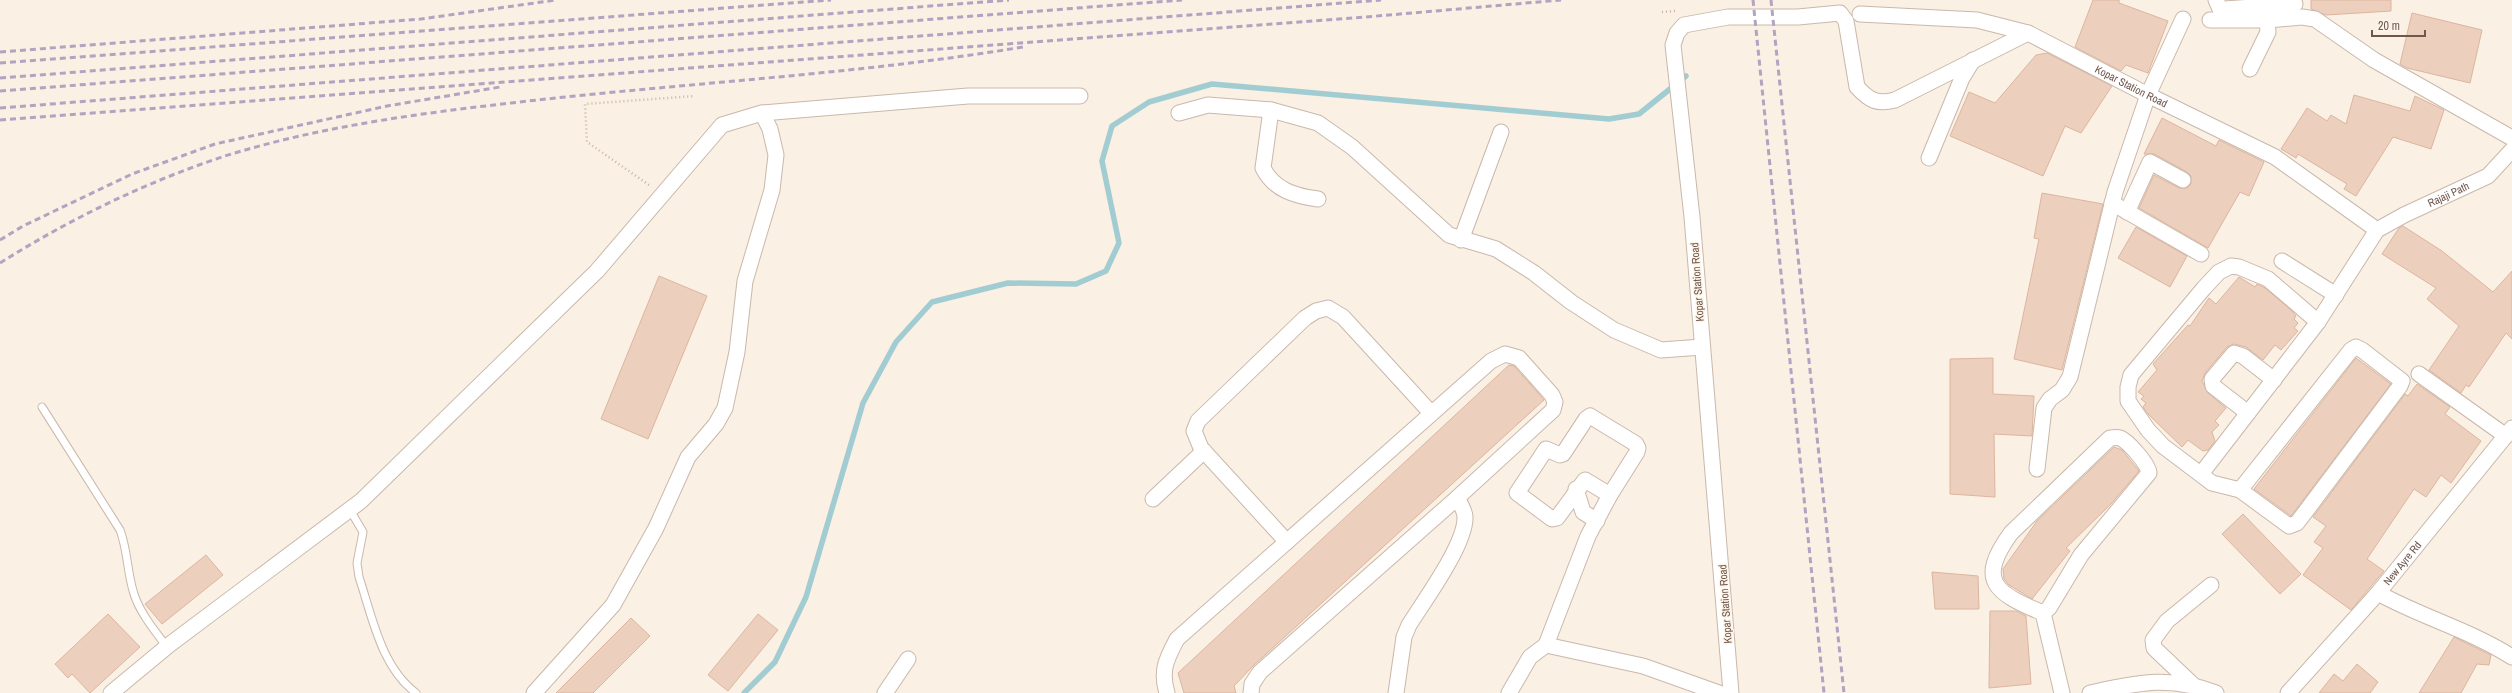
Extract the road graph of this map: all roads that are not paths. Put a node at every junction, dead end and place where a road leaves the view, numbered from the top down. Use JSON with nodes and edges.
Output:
{"nodes":[{"id":1,"x":2216,"y":0,"type":"edge"},
{"id":2,"x":2295,"y":7,"type":"edge"},
{"id":3,"x":1860,"y":14,"type":"dead end"},
{"id":4,"x":2184,"y":19,"type":"dead end"},
{"id":5,"x":2210,"y":20,"type":"dead end"},
{"id":6,"x":2267,"y":20,"type":"junction"},
{"id":7,"x":2028,"y":33,"type":"junction"},
{"id":8,"x":1973,"y":60,"type":"junction"},
{"id":9,"x":2250,"y":69,"type":"dead end"},
{"id":10,"x":2148,"y":95,"type":"junction"},
{"id":11,"x":1080,"y":96,"type":"dead end"},
{"id":12,"x":1271,"y":110,"type":"junction"},
{"id":13,"x":1179,"y":112,"type":"dead end"},
{"id":14,"x":762,"y":113,"type":"junction"},
{"id":15,"x":1501,"y":132,"type":"dead end"},
{"id":16,"x":2512,"y":138,"type":"edge"},
{"id":17,"x":2512,"y":150,"type":"edge"},
{"id":18,"x":1929,"y":158,"type":"dead end"},
{"id":19,"x":2183,"y":180,"type":"dead end"},
{"id":20,"x":1318,"y":199,"type":"dead end"},
{"id":21,"x":2112,"y":203,"type":"junction"},
{"id":22,"x":2127,"y":212,"type":"junction"},
{"id":23,"x":2378,"y":230,"type":"junction"},
{"id":24,"x":1461,"y":240,"type":"junction"},
{"id":25,"x":2201,"y":254,"type":"dead end"},
{"id":26,"x":2282,"y":261,"type":"dead end"},
{"id":27,"x":2336,"y":295,"type":"junction"},
{"id":28,"x":2318,"y":322,"type":"junction"},
{"id":29,"x":1702,"y":347,"type":"junction"},
{"id":30,"x":2418,"y":374,"type":"dead end"},
{"id":31,"x":2274,"y":380,"type":"junction"},
{"id":32,"x":42,"y":407,"type":"dead end"},
{"id":33,"x":2248,"y":413,"type":"junction"},
{"id":34,"x":1431,"y":414,"type":"junction"},
{"id":35,"x":2509,"y":432,"type":"edge"},
{"id":36,"x":1204,"y":451,"type":"junction"},
{"id":37,"x":2037,"y":469,"type":"dead end"},
{"id":38,"x":2202,"y":474,"type":"junction"},
{"id":39,"x":1576,"y":489,"type":"junction"},
{"id":40,"x":2240,"y":490,"type":"junction"},
{"id":41,"x":1610,"y":495,"type":"junction"},
{"id":42,"x":1457,"y":498,"type":"junction"},
{"id":43,"x":1153,"y":499,"type":"dead end"},
{"id":44,"x":350,"y":510,"type":"junction"},
{"id":45,"x":1597,"y":521,"type":"junction"},
{"id":46,"x":1287,"y":542,"type":"junction"},
{"id":47,"x":2211,"y":585,"type":"dead end"},
{"id":48,"x":2378,"y":593,"type":"junction"},
{"id":49,"x":2043,"y":613,"type":"junction"},
{"id":50,"x":1546,"y":645,"type":"junction"},
{"id":51,"x":167,"y":648,"type":"junction"},
{"id":52,"x":2512,"y":657,"type":"edge"},
{"id":53,"x":908,"y":659,"type":"dead end"},
{"id":54,"x":2192,"y":684,"type":"junction"},
{"id":55,"x":2123,"y":690,"type":"edge"},
{"id":56,"x":111,"y":693,"type":"edge"},
{"id":57,"x":416,"y":693,"type":"edge"},
{"id":58,"x":534,"y":693,"type":"edge"},
{"id":59,"x":885,"y":693,"type":"edge"},
{"id":60,"x":1167,"y":693,"type":"edge"},
{"id":61,"x":1251,"y":693,"type":"edge"},
{"id":62,"x":1396,"y":693,"type":"edge"},
{"id":63,"x":1509,"y":693,"type":"edge"},
{"id":64,"x":1719,"y":693,"type":"edge"},
{"id":65,"x":1731,"y":693,"type":"edge"},
{"id":66,"x":2062,"y":693,"type":"edge"},
{"id":67,"x":2090,"y":693,"type":"edge"},
{"id":68,"x":2216,"y":693,"type":"edge"},
{"id":69,"x":2288,"y":693,"type":"edge"}],
"edges":[{"from":1,"to":2,"type":"street"},
{"from":2,"to":6,"type":"street"},
{"from":2,"to":16,"type":"street"},
{"from":3,"to":7,"type":"street","name":"Kopar Station Road"},
{"from":4,"to":10,"type":"street"},
{"from":5,"to":6,"type":"street"},
{"from":6,"to":9,"type":"street"},
{"from":7,"to":8,"type":"street"},
{"from":7,"to":10,"type":"street","name":"Kopar Station Road"},
{"from":8,"to":18,"type":"street"},
{"from":8,"to":29,"type":"street","name":"Kopar Station Road"},
{"from":10,"to":21,"type":"street"},
{"from":10,"to":23,"type":"street","name":"Kopar Station Road"},
{"from":11,"to":14,"type":"street"},
{"from":12,"to":13,"type":"street"},
{"from":12,"to":20,"type":"street"},
{"from":12,"to":24,"type":"street"},
{"from":14,"to":44,"type":"street"},
{"from":14,"to":58,"type":"street"},
{"from":15,"to":24,"type":"street"},
{"from":17,"to":23,"type":"street","name":"Rajaji Path"},
{"from":19,"to":22,"type":"street"},
{"from":21,"to":22,"type":"street"},
{"from":21,"to":37,"type":"street"},
{"from":22,"to":25,"type":"street"},
{"from":23,"to":27,"type":"street"},
{"from":24,"to":29,"type":"street"},
{"from":26,"to":27,"type":"street"},
{"from":27,"to":28,"type":"street"},
{"from":28,"to":31,"type":"street"},
{"from":28,"to":38,"type":"street"},
{"from":29,"to":65,"type":"street","name":"Kopar Station Road"},
{"from":30,"to":35,"type":"street"},
{"from":31,"to":33,"type":"street"},
{"from":31,"to":33,"type":"street"},
{"from":32,"to":51,"type":"lane"},
{"from":33,"to":38,"type":"street"},
{"from":34,"to":36,"type":"street"},
{"from":34,"to":42,"type":"street"},
{"from":34,"to":46,"type":"street"},
{"from":35,"to":48,"type":"street","name":"New Ayre Rd"},
{"from":36,"to":43,"type":"street"},
{"from":36,"to":46,"type":"street"},
{"from":38,"to":40,"type":"street"},
{"from":39,"to":41,"type":"street"},
{"from":39,"to":41,"type":"street"},
{"from":39,"to":45,"type":"street"},
{"from":40,"to":40,"type":"street"},
{"from":41,"to":45,"type":"street"},
{"from":42,"to":61,"type":"street"},
{"from":42,"to":62,"type":"street"},
{"from":44,"to":51,"type":"street"},
{"from":44,"to":57,"type":"lane"},
{"from":45,"to":50,"type":"street"},
{"from":46,"to":60,"type":"street"},
{"from":47,"to":54,"type":"street"},
{"from":48,"to":52,"type":"street"},
{"from":48,"to":69,"type":"street","name":"New Ayre Rd"},
{"from":49,"to":49,"type":"street"},
{"from":49,"to":66,"type":"street"},
{"from":50,"to":63,"type":"street"},
{"from":50,"to":64,"type":"street"},
{"from":51,"to":56,"type":"street"},
{"from":53,"to":59,"type":"street"},
{"from":54,"to":55,"type":"street"},
{"from":54,"to":68,"type":"street"},
{"from":55,"to":67,"type":"street"}]}
